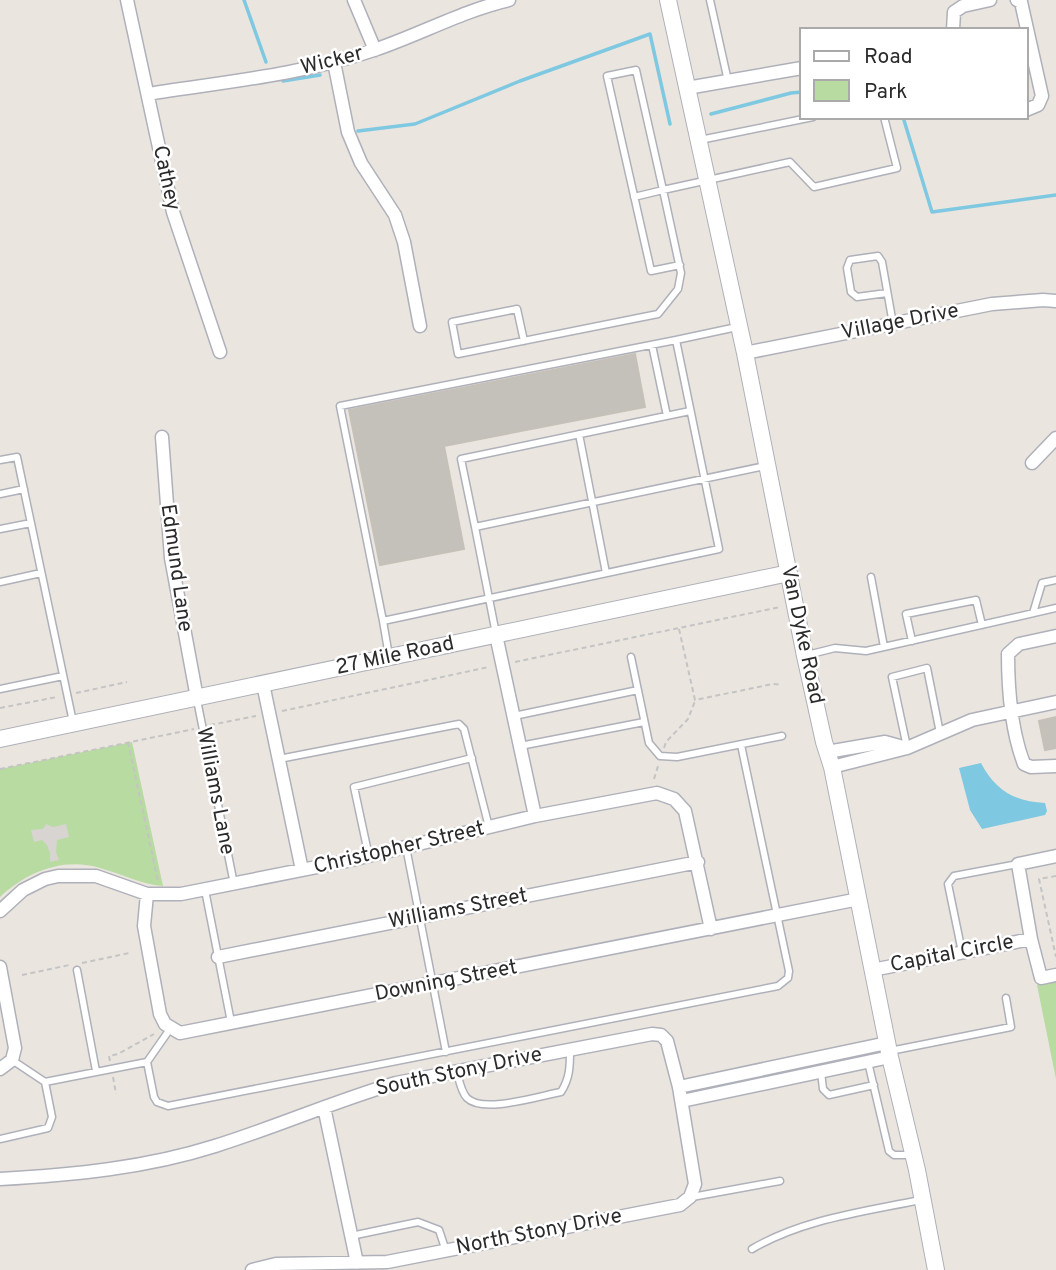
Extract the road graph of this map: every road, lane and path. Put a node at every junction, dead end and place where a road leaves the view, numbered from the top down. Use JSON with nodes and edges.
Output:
{"nodes":[{"id":1,"x":127,"y":0,"type":"edge"},
{"id":2,"x":354,"y":0,"type":"edge"},
{"id":3,"x":509,"y":0,"type":"edge"},
{"id":4,"x":668,"y":0,"type":"edge"},
{"id":5,"x":710,"y":0,"type":"edge"},
{"id":6,"x":990,"y":0,"type":"edge"},
{"id":7,"x":1017,"y":0,"type":"edge"},
{"id":8,"x":953,"y":28,"type":"edge"},
{"id":9,"x":1027,"y":28,"type":"edge"},
{"id":10,"x":1028,"y":33,"type":"edge"},
{"id":11,"x":374,"y":50,"type":"junction"},
{"id":12,"x":334,"y":62,"type":"junction"},
{"id":13,"x":800,"y":68,"type":"edge"},
{"id":14,"x":728,"y":81,"type":"junction"},
{"id":15,"x":687,"y":88,"type":"junction"},
{"id":16,"x":148,"y":94,"type":"junction"},
{"id":17,"x":1028,"y":109,"type":"edge"},
{"id":18,"x":803,"y":119,"type":"edge"},
{"id":19,"x":885,"y":119,"type":"edge"},
{"id":20,"x":698,"y":141,"type":"junction"},
{"id":21,"x":707,"y":180,"type":"junction"},
{"id":22,"x":663,"y":190,"type":"junction"},
{"id":23,"x":634,"y":197,"type":"junction"},
{"id":24,"x":680,"y":265,"type":"junction"},
{"id":25,"x":887,"y":293,"type":"junction"},
{"id":26,"x":1056,"y":301,"type":"edge"},
{"id":27,"x":893,"y":324,"type":"junction"},
{"id":28,"x":420,"y":326,"type":"dead end"},
{"id":29,"x":739,"y":327,"type":"junction"},
{"id":30,"x":676,"y":340,"type":"junction"},
{"id":31,"x":524,"y":341,"type":"junction"},
{"id":32,"x":652,"y":345,"type":"junction"},
{"id":33,"x":220,"y":352,"type":"dead end"},
{"id":34,"x":745,"y":353,"type":"junction"},
{"id":35,"x":690,"y":411,"type":"junction"},
{"id":36,"x":667,"y":416,"type":"junction"},
{"id":37,"x":579,"y":434,"type":"junction"},
{"id":38,"x":162,"y":437,"type":"dead end"},
{"id":39,"x":1056,"y":438,"type":"edge"},
{"id":40,"x":0,"y":460,"type":"edge"},
{"id":41,"x":1032,"y":463,"type":"dead end"},
{"id":42,"x":767,"y":465,"type":"junction"},
{"id":43,"x":704,"y":479,"type":"junction"},
{"id":44,"x":24,"y":489,"type":"junction"},
{"id":45,"x":0,"y":494,"type":"edge"},
{"id":46,"x":592,"y":502,"type":"junction"},
{"id":47,"x":31,"y":523,"type":"junction"},
{"id":48,"x":475,"y":527,"type":"junction"},
{"id":49,"x":0,"y":529,"type":"edge"},
{"id":50,"x":41,"y":573,"type":"junction"},
{"id":51,"x":606,"y":573,"type":"junction"},
{"id":52,"x":789,"y":573,"type":"junction"},
{"id":53,"x":871,"y":577,"type":"dead end"},
{"id":54,"x":1056,"y":580,"type":"edge"},
{"id":55,"x":0,"y":582,"type":"edge"},
{"id":56,"x":489,"y":598,"type":"junction"},
{"id":57,"x":782,"y":605,"type":"dead end"},
{"id":58,"x":1056,"y":608,"type":"edge"},
{"id":59,"x":1033,"y":613,"type":"junction"},
{"id":60,"x":383,"y":621,"type":"junction"},
{"id":61,"x":982,"y":625,"type":"junction"},
{"id":62,"x":679,"y":628,"type":"junction"},
{"id":63,"x":496,"y":635,"type":"junction"},
{"id":64,"x":1056,"y":636,"type":"edge"},
{"id":65,"x":912,"y":640,"type":"junction"},
{"id":66,"x":884,"y":647,"type":"junction"},
{"id":67,"x":805,"y":656,"type":"junction"},
{"id":68,"x":389,"y":657,"type":"junction"},
{"id":69,"x":631,"y":657,"type":"dead end"},
{"id":70,"x":512,"y":663,"type":"dead end"},
{"id":71,"x":495,"y":666,"type":"dead end"},
{"id":72,"x":64,"y":676,"type":"junction"},
{"id":73,"x":127,"y":682,"type":"dead end"},
{"id":74,"x":263,"y":684,"type":"junction"},
{"id":75,"x":782,"y":685,"type":"dead end"},
{"id":76,"x":0,"y":689,"type":"edge"},
{"id":77,"x":638,"y":690,"type":"junction"},
{"id":78,"x":73,"y":694,"type":"dead end"},
{"id":79,"x":63,"y":695,"type":"dead end"},
{"id":80,"x":197,"y":698,"type":"junction"},
{"id":81,"x":695,"y":700,"type":"junction"},
{"id":82,"x":1056,"y":702,"type":"edge"},
{"id":83,"x":0,"y":708,"type":"edge"},
{"id":84,"x":278,"y":712,"type":"dead end"},
{"id":85,"x":1012,"y":712,"type":"junction"},
{"id":86,"x":261,"y":715,"type":"dead end"},
{"id":87,"x":514,"y":716,"type":"junction"},
{"id":88,"x":644,"y":722,"type":"junction"},
{"id":89,"x":73,"y":724,"type":"junction"},
{"id":90,"x":202,"y":727,"type":"junction"},
{"id":91,"x":940,"y":733,"type":"junction"},
{"id":92,"x":782,"y":736,"type":"dead end"},
{"id":93,"x":0,"y":739,"type":"edge"},
{"id":94,"x":128,"y":742,"type":"junction"},
{"id":95,"x":741,"y":745,"type":"junction"},
{"id":96,"x":520,"y":746,"type":"junction"},
{"id":97,"x":907,"y":748,"type":"junction"},
{"id":98,"x":661,"y":757,"type":"junction"},
{"id":99,"x":471,"y":758,"type":"junction"},
{"id":100,"x":279,"y":759,"type":"junction"},
{"id":101,"x":829,"y":759,"type":"junction"},
{"id":102,"x":1056,"y":766,"type":"edge"},
{"id":103,"x":0,"y":769,"type":"edge"},
{"id":104,"x":654,"y":779,"type":"dead end"},
{"id":105,"x":536,"y":816,"type":"junction"},
{"id":106,"x":489,"y":827,"type":"junction"},
{"id":107,"x":406,"y":847,"type":"junction"},
{"id":108,"x":1056,"y":856,"type":"edge"},
{"id":109,"x":369,"y":857,"type":"junction"},
{"id":110,"x":698,"y":862,"type":"junction"},
{"id":111,"x":1017,"y":864,"type":"junction"},
{"id":112,"x":302,"y":870,"type":"junction"},
{"id":113,"x":1056,"y":876,"type":"edge"},
{"id":114,"x":158,"y":881,"type":"dead end"},
{"id":115,"x":234,"y":884,"type":"junction"},
{"id":116,"x":205,"y":890,"type":"junction"},
{"id":117,"x":147,"y":894,"type":"junction"},
{"id":118,"x":859,"y":898,"type":"junction"},
{"id":119,"x":0,"y":911,"type":"edge"},
{"id":120,"x":778,"y":916,"type":"junction"},
{"id":121,"x":420,"y":917,"type":"junction"},
{"id":122,"x":711,"y":929,"type":"junction"},
{"id":123,"x":1031,"y":939,"type":"junction"},
{"id":124,"x":962,"y":952,"type":"junction"},
{"id":125,"x":218,"y":957,"type":"junction"},
{"id":126,"x":1056,"y":957,"type":"edge"},
{"id":127,"x":0,"y":967,"type":"edge"},
{"id":128,"x":76,"y":970,"type":"dead end"},
{"id":129,"x":873,"y":970,"type":"junction"},
{"id":130,"x":1056,"y":975,"type":"edge"},
{"id":131,"x":433,"y":984,"type":"junction"},
{"id":132,"x":1006,"y":998,"type":"dead end"},
{"id":133,"x":232,"y":1024,"type":"junction"},
{"id":134,"x":170,"y":1029,"type":"junction"},
{"id":135,"x":570,"y":1050,"type":"junction"},
{"id":136,"x":889,"y":1051,"type":"junction"},
{"id":137,"x":446,"y":1052,"type":"junction"},
{"id":138,"x":12,"y":1060,"type":"junction"},
{"id":139,"x":148,"y":1062,"type":"junction"},
{"id":140,"x":868,"y":1062,"type":"junction"},
{"id":141,"x":0,"y":1069,"type":"edge"},
{"id":142,"x":96,"y":1071,"type":"junction"},
{"id":143,"x":457,"y":1072,"type":"junction"},
{"id":144,"x":821,"y":1072,"type":"junction"},
{"id":145,"x":45,"y":1082,"type":"junction"},
{"id":146,"x":874,"y":1084,"type":"junction"},
{"id":147,"x":679,"y":1087,"type":"junction"},
{"id":148,"x":682,"y":1101,"type":"junction"},
{"id":149,"x":324,"y":1107,"type":"junction"},
{"id":150,"x":0,"y":1139,"type":"edge"},
{"id":151,"x":913,"y":1155,"type":"junction"},
{"id":152,"x":0,"y":1179,"type":"edge"},
{"id":153,"x":780,"y":1181,"type":"dead end"},
{"id":154,"x":690,"y":1197,"type":"junction"},
{"id":155,"x":922,"y":1199,"type":"junction"},
{"id":156,"x":351,"y":1236,"type":"junction"},
{"id":157,"x":752,"y":1249,"type":"dead end"},
{"id":158,"x":446,"y":1251,"type":"junction"},
{"id":159,"x":357,"y":1263,"type":"junction"},
{"id":160,"x":252,"y":1270,"type":"edge"},
{"id":161,"x":936,"y":1270,"type":"edge"}],
"edges":[{"from":1,"to":16,"type":"street","name":"Cathey"},
{"from":2,"to":11,"type":"street"},
{"from":3,"to":11,"type":"street","name":"Wicker"},
{"from":4,"to":15,"type":"street","name":"Van Dyke Road"},
{"from":5,"to":14,"type":"lane"},
{"from":6,"to":8,"type":"street"},
{"from":7,"to":9,"type":"street"},
{"from":10,"to":17,"type":"street"},
{"from":11,"to":12,"type":"street","name":"Wicker"},
{"from":12,"to":16,"type":"street","name":"Wicker"},
{"from":12,"to":28,"type":"street"},
{"from":13,"to":14,"type":"street"},
{"from":14,"to":15,"type":"street"},
{"from":15,"to":20,"type":"street","name":"Van Dyke Road"},
{"from":16,"to":33,"type":"street","name":"Cathey"},
{"from":18,"to":20,"type":"lane"},
{"from":19,"to":21,"type":"lane"},
{"from":20,"to":21,"type":"street","name":"Van Dyke Road"},
{"from":21,"to":22,"type":"lane"},
{"from":21,"to":29,"type":"street","name":"Van Dyke Road"},
{"from":22,"to":23,"type":"lane"},
{"from":22,"to":23,"type":"lane"},
{"from":22,"to":24,"type":"lane"},
{"from":23,"to":24,"type":"lane"},
{"from":24,"to":31,"type":"lane"},
{"from":25,"to":25,"type":"lane"},
{"from":25,"to":27,"type":"lane"},
{"from":26,"to":27,"type":"street","name":"Village Drive"},
{"from":27,"to":34,"type":"street","name":"Village Drive"},
{"from":29,"to":30,"type":"lane"},
{"from":29,"to":34,"type":"street","name":"Van Dyke Road"},
{"from":30,"to":32,"type":"lane"},
{"from":30,"to":35,"type":"lane"},
{"from":31,"to":31,"type":"lane"},
{"from":32,"to":36,"type":"lane"},
{"from":32,"to":60,"type":"lane"},
{"from":34,"to":42,"type":"street","name":"Van Dyke Road"},
{"from":35,"to":36,"type":"lane"},
{"from":35,"to":43,"type":"lane"},
{"from":36,"to":37,"type":"lane"},
{"from":37,"to":46,"type":"lane"},
{"from":37,"to":48,"type":"lane"},
{"from":38,"to":80,"type":"street","name":"Edmund Lane"},
{"from":39,"to":41,"type":"street"},
{"from":40,"to":44,"type":"lane"},
{"from":42,"to":43,"type":"lane"},
{"from":42,"to":52,"type":"street","name":"Van Dyke Road"},
{"from":43,"to":46,"type":"lane"},
{"from":43,"to":51,"type":"lane"},
{"from":44,"to":45,"type":"lane"},
{"from":44,"to":47,"type":"lane"},
{"from":46,"to":48,"type":"lane"},
{"from":46,"to":51,"type":"lane"},
{"from":47,"to":49,"type":"lane"},
{"from":47,"to":50,"type":"lane"},
{"from":48,"to":56,"type":"lane"},
{"from":50,"to":55,"type":"lane"},
{"from":50,"to":72,"type":"lane"},
{"from":51,"to":56,"type":"lane"},
{"from":52,"to":63,"type":"street","name":"27 Mile Road"},
{"from":52,"to":67,"type":"street","name":"Van Dyke Road"},
{"from":53,"to":66,"type":"lane"},
{"from":54,"to":59,"type":"lane"},
{"from":56,"to":60,"type":"lane"},
{"from":56,"to":63,"type":"lane"},
{"from":57,"to":62,"type":"path"},
{"from":58,"to":59,"type":"lane"},
{"from":59,"to":61,"type":"lane"},
{"from":60,"to":68,"type":"lane"},
{"from":61,"to":65,"type":"lane"},
{"from":61,"to":65,"type":"lane"},
{"from":62,"to":70,"type":"path"},
{"from":62,"to":81,"type":"path"},
{"from":63,"to":68,"type":"street","name":"27 Mile Road"},
{"from":63,"to":87,"type":"street"},
{"from":64,"to":85,"type":"street"},
{"from":65,"to":66,"type":"lane"},
{"from":66,"to":67,"type":"lane"},
{"from":67,"to":101,"type":"street","name":"Van Dyke Road"},
{"from":68,"to":74,"type":"street","name":"27 Mile Road"},
{"from":69,"to":77,"type":"lane"},
{"from":71,"to":84,"type":"path"},
{"from":72,"to":76,"type":"lane"},
{"from":72,"to":89,"type":"lane"},
{"from":73,"to":78,"type":"path"},
{"from":74,"to":80,"type":"street","name":"27 Mile Road"},
{"from":74,"to":100,"type":"street"},
{"from":75,"to":81,"type":"path"},
{"from":77,"to":87,"type":"lane"},
{"from":77,"to":88,"type":"lane"},
{"from":79,"to":83,"type":"path"},
{"from":80,"to":89,"type":"street","name":"27 Mile Road"},
{"from":80,"to":90,"type":"lane","name":"Williams Lane"},
{"from":81,"to":98,"type":"path"},
{"from":82,"to":85,"type":"street"},
{"from":85,"to":91,"type":"street"},
{"from":85,"to":102,"type":"street"},
{"from":86,"to":90,"type":"path"},
{"from":87,"to":96,"type":"street"},
{"from":88,"to":96,"type":"lane"},
{"from":88,"to":98,"type":"lane"},
{"from":89,"to":93,"type":"street","name":"27 Mile Road"},
{"from":90,"to":94,"type":"path"},
{"from":90,"to":115,"type":"lane","name":"Williams Lane"},
{"from":91,"to":97,"type":"street"},
{"from":91,"to":97,"type":"lane"},
{"from":92,"to":95,"type":"lane"},
{"from":94,"to":103,"type":"path"},
{"from":94,"to":114,"type":"path"},
{"from":95,"to":98,"type":"lane"},
{"from":95,"to":120,"type":"lane"},
{"from":96,"to":105,"type":"street"},
{"from":97,"to":101,"type":"street"},
{"from":98,"to":104,"type":"path"},
{"from":99,"to":100,"type":"lane"},
{"from":99,"to":106,"type":"lane"},
{"from":99,"to":109,"type":"lane"},
{"from":100,"to":112,"type":"street"},
{"from":101,"to":118,"type":"street","name":"Van Dyke Road"},
{"from":105,"to":106,"type":"street","name":"Christopher Street"},
{"from":105,"to":110,"type":"street","name":"Christopher Street"},
{"from":106,"to":107,"type":"street","name":"Christopher Street"},
{"from":107,"to":109,"type":"street","name":"Christopher Street"},
{"from":107,"to":121,"type":"lane"},
{"from":108,"to":111,"type":"street"},
{"from":109,"to":112,"type":"street","name":"Christopher Street"},
{"from":110,"to":121,"type":"street","name":"Williams Street"},
{"from":110,"to":122,"type":"street","name":"Christopher Street"},
{"from":111,"to":123,"type":"street"},
{"from":111,"to":124,"type":"lane"},
{"from":112,"to":115,"type":"street","name":"Christopher Street"},
{"from":113,"to":126,"type":"path"},
{"from":115,"to":116,"type":"street","name":"Christopher Street"},
{"from":116,"to":117,"type":"street","name":"Christopher Street"},
{"from":116,"to":125,"type":"lane"},
{"from":117,"to":119,"type":"street","name":"Christopher Street"},
{"from":117,"to":134,"type":"street"},
{"from":118,"to":120,"type":"street","name":"Downing Street"},
{"from":118,"to":129,"type":"street","name":"Van Dyke Road"},
{"from":120,"to":122,"type":"street","name":"Downing Street"},
{"from":120,"to":137,"type":"lane"},
{"from":121,"to":125,"type":"street","name":"Williams Street"},
{"from":121,"to":131,"type":"lane"},
{"from":122,"to":131,"type":"street","name":"Downing Street"},
{"from":123,"to":124,"type":"street","name":"Capital Circle"},
{"from":123,"to":130,"type":"street"},
{"from":124,"to":129,"type":"street","name":"Capital Circle"},
{"from":125,"to":133,"type":"lane"},
{"from":127,"to":138,"type":"street"},
{"from":128,"to":142,"type":"lane"},
{"from":129,"to":136,"type":"street","name":"Van Dyke Road"},
{"from":131,"to":133,"type":"street","name":"Downing Street"},
{"from":131,"to":137,"type":"lane"},
{"from":132,"to":136,"type":"lane"},
{"from":133,"to":134,"type":"street","name":"Downing Street"},
{"from":134,"to":139,"type":"lane"},
{"from":135,"to":143,"type":"street","name":"South Stony Drive"},
{"from":135,"to":143,"type":"lane"},
{"from":135,"to":147,"type":"street","name":"South Stony Drive"},
{"from":136,"to":140,"type":"street"},
{"from":136,"to":147,"type":"street"},
{"from":136,"to":151,"type":"street","name":"Van Dyke Road"},
{"from":137,"to":139,"type":"lane"},
{"from":138,"to":141,"type":"street"},
{"from":138,"to":145,"type":"lane"},
{"from":139,"to":142,"type":"lane"},
{"from":140,"to":144,"type":"street"},
{"from":140,"to":146,"type":"lane"},
{"from":142,"to":145,"type":"lane"},
{"from":143,"to":149,"type":"street","name":"South Stony Drive"},
{"from":144,"to":146,"type":"lane"},
{"from":144,"to":148,"type":"street"},
{"from":145,"to":150,"type":"lane"},
{"from":146,"to":151,"type":"lane"},
{"from":147,"to":148,"type":"street"},
{"from":148,"to":154,"type":"street"},
{"from":149,"to":152,"type":"street","name":"South Stony Drive"},
{"from":149,"to":156,"type":"street"},
{"from":151,"to":155,"type":"street","name":"Van Dyke Road"},
{"from":153,"to":154,"type":"lane","name":"North Stony Drive"},
{"from":154,"to":158,"type":"street","name":"North Stony Drive"},
{"from":155,"to":157,"type":"lane"},
{"from":155,"to":161,"type":"street","name":"Van Dyke Road"},
{"from":156,"to":158,"type":"lane"},
{"from":156,"to":159,"type":"street"},
{"from":158,"to":159,"type":"street","name":"North Stony Drive"},
{"from":159,"to":160,"type":"street","name":"North Stony Drive"}]}
